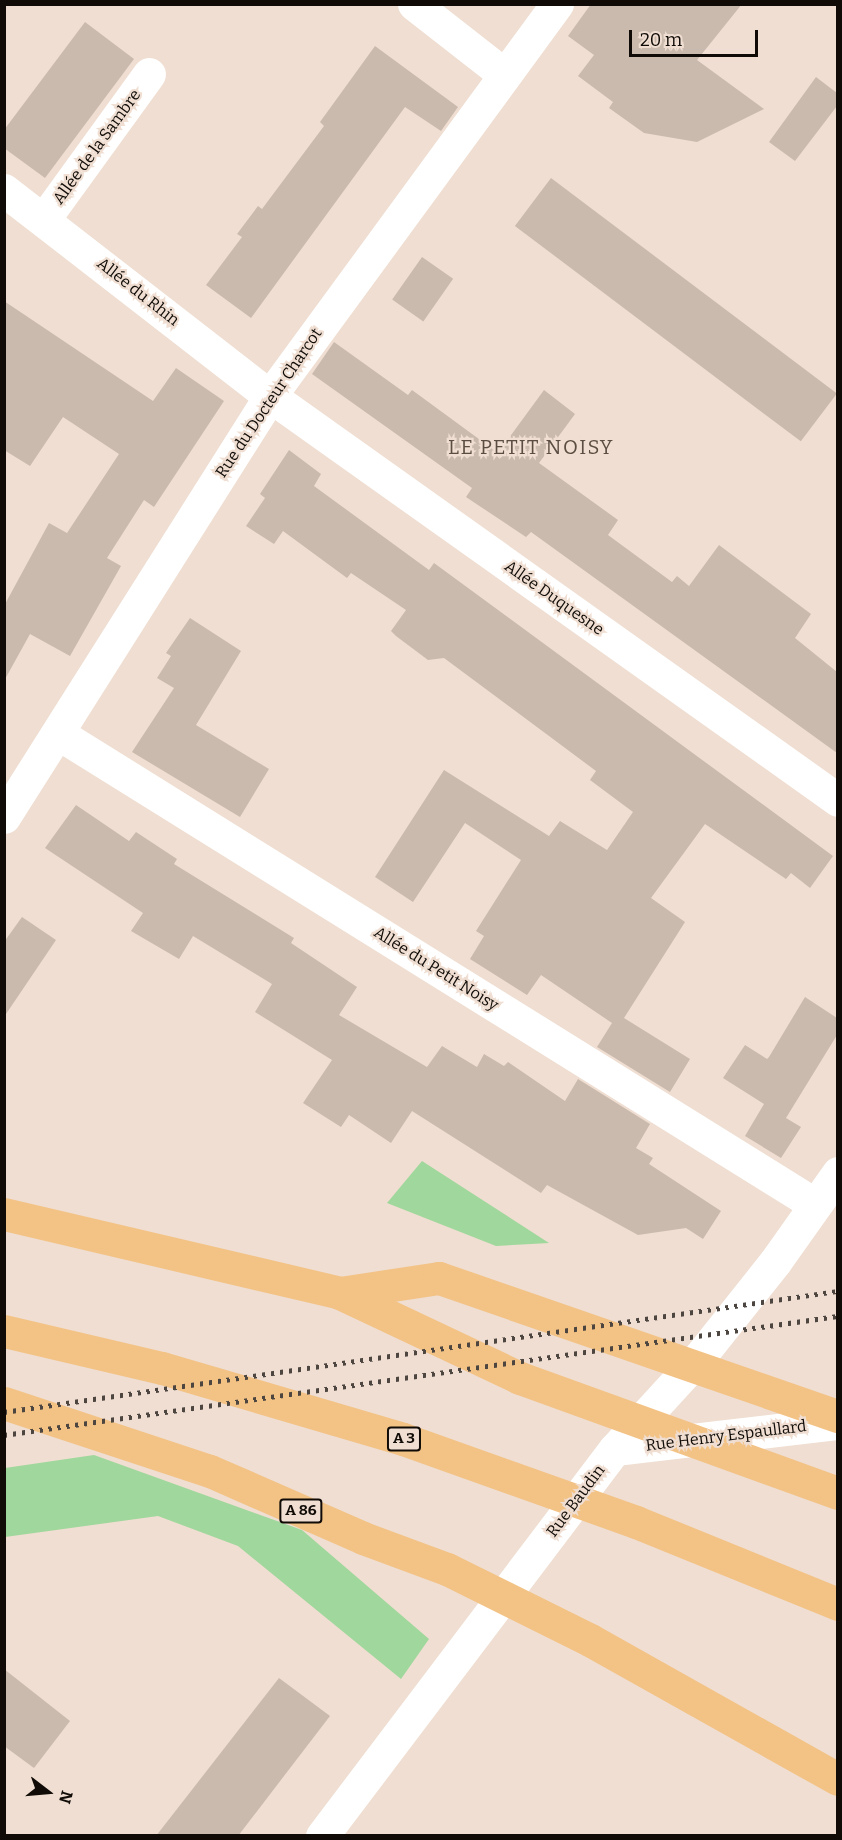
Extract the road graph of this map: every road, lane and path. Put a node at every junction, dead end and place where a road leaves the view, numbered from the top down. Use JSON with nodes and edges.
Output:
{"nodes":[{"id":1,"x":414,"y":4,"type":"edge"},
{"id":2,"x":557,"y":4,"type":"edge"},
{"id":3,"x":150,"y":74,"type":"dead end"},
{"id":4,"x":505,"y":75,"type":"junction"},
{"id":5,"x":4,"y":190,"type":"edge"},
{"id":6,"x":44,"y":219,"type":"junction"},
{"id":7,"x":270,"y":396,"type":"junction"},
{"id":8,"x":58,"y":734,"type":"junction"},
{"id":9,"x":837,"y":800,"type":"edge"},
{"id":10,"x":4,"y":817,"type":"edge"},
{"id":11,"x":837,"y":1173,"type":"edge"},
{"id":12,"x":814,"y":1204,"type":"junction"},
{"id":13,"x":4,"y":1214,"type":"edge"},
{"id":14,"x":340,"y":1293,"type":"junction"},
{"id":15,"x":4,"y":1331,"type":"edge"},
{"id":16,"x":4,"y":1403,"type":"edge"},
{"id":17,"x":837,"y":1416,"type":"edge"},
{"id":18,"x":837,"y":1423,"type":"edge"},
{"id":19,"x":615,"y":1449,"type":"junction"},
{"id":20,"x":837,"y":1493,"type":"edge"},
{"id":21,"x":837,"y":1604,"type":"edge"},
{"id":22,"x":837,"y":1779,"type":"edge"},
{"id":23,"x":322,"y":1836,"type":"edge"}],
"edges":[{"from":1,"to":4,"type":"street"},
{"from":2,"to":4,"type":"street","name":"Rue du Docteur Charcot"},
{"from":3,"to":6,"type":"street","name":"Allée de la Sambre"},
{"from":4,"to":7,"type":"street","name":"Rue du Docteur Charcot"},
{"from":5,"to":6,"type":"street","name":"Allée du Rhin"},
{"from":6,"to":7,"type":"street","name":"Allée du Rhin"},
{"from":7,"to":8,"type":"street","name":"Rue du Docteur Charcot"},
{"from":7,"to":9,"type":"street","name":"Allée Duquesne"},
{"from":8,"to":10,"type":"street","name":"Rue du Docteur Charcot"},
{"from":8,"to":12,"type":"street","name":"Allée du Petit Noisy"},
{"from":11,"to":12,"type":"street","name":"Rue Baudin"},
{"from":12,"to":19,"type":"street","name":"Rue Baudin"},
{"from":13,"to":14,"type":"highway"},
{"from":14,"to":17,"type":"highway"},
{"from":14,"to":20,"type":"highway"},
{"from":15,"to":21,"type":"highway","number":"A 3"},
{"from":16,"to":22,"type":"highway","number":"A 86"},
{"from":18,"to":19,"type":"street","name":"Rue Henry Espaullard"},
{"from":19,"to":23,"type":"street","name":"Rue Baudin"}]}
